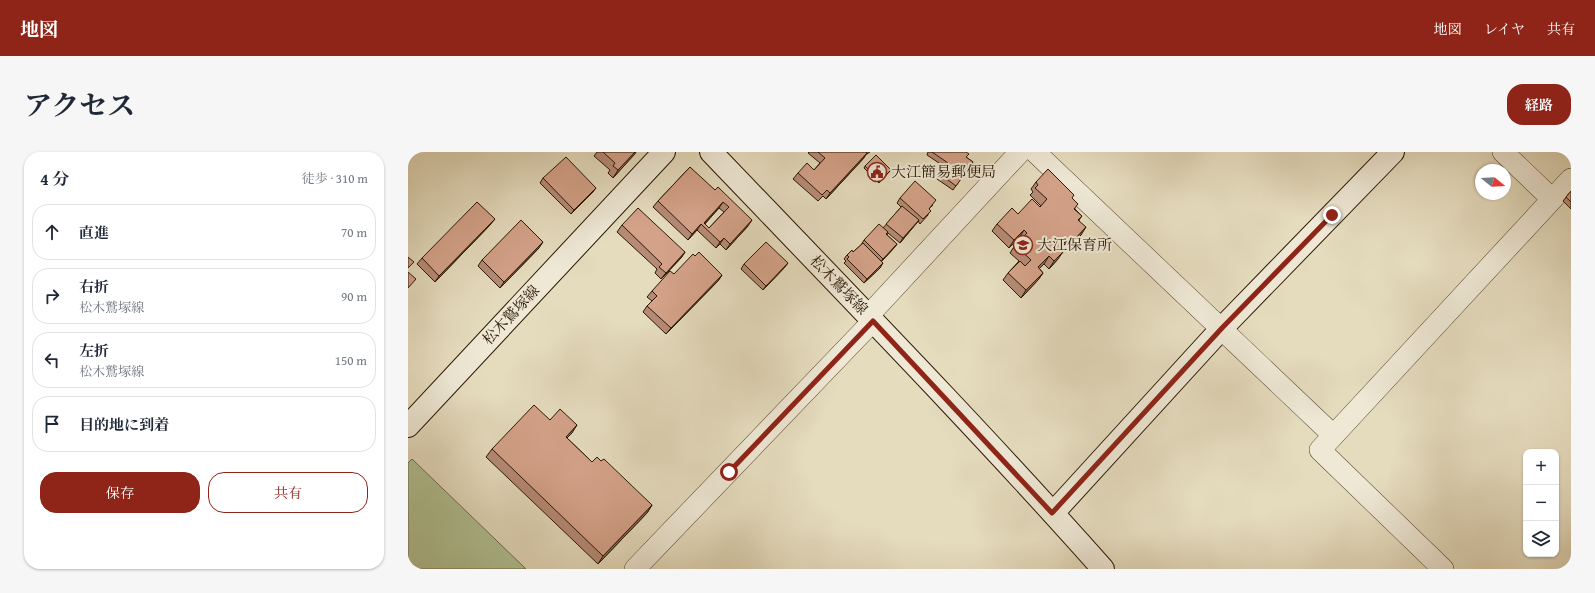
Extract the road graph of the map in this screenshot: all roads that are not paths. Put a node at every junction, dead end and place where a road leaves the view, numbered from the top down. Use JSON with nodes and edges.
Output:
{"nodes":[{"id":1,"x":664,"y":152,"type":"edge"},
{"id":2,"x":711,"y":152,"type":"edge"},
{"id":3,"x":1020,"y":152,"type":"edge"},
{"id":4,"x":1035,"y":152,"type":"edge"},
{"id":5,"x":1393,"y":152,"type":"edge"},
{"id":6,"x":1503,"y":152,"type":"edge"},
{"id":7,"x":1571,"y":179,"type":"edge"},
{"id":8,"x":1552,"y":199,"type":"junction"},
{"id":9,"x":871,"y":318,"type":"junction"},
{"id":10,"x":1222,"y":328,"type":"junction"},
{"id":11,"x":408,"y":426,"type":"edge"},
{"id":12,"x":1333,"y":435,"type":"junction"},
{"id":13,"x":1052,"y":513,"type":"junction"},
{"id":14,"x":635,"y":569,"type":"edge"},
{"id":15,"x":1103,"y":569,"type":"edge"},
{"id":16,"x":1443,"y":569,"type":"edge"}],
"edges":[{"from":1,"to":11,"type":"main road","name":"松木鷲塚線"},
{"from":2,"to":9,"type":"main road","name":"松木鷲塚線"},
{"from":3,"to":9,"type":"street"},
{"from":4,"to":10,"type":"street"},
{"from":5,"to":10,"type":"main road"},
{"from":6,"to":8,"type":"street"},
{"from":7,"to":8,"type":"street"},
{"from":8,"to":12,"type":"street"},
{"from":9,"to":13,"type":"main road","name":"松木鷲塚線"},
{"from":9,"to":14,"type":"street"},
{"from":10,"to":12,"type":"street"},
{"from":10,"to":13,"type":"main road"},
{"from":12,"to":16,"type":"street"},
{"from":13,"to":15,"type":"main road","name":"松木鷲塚線"}]}
